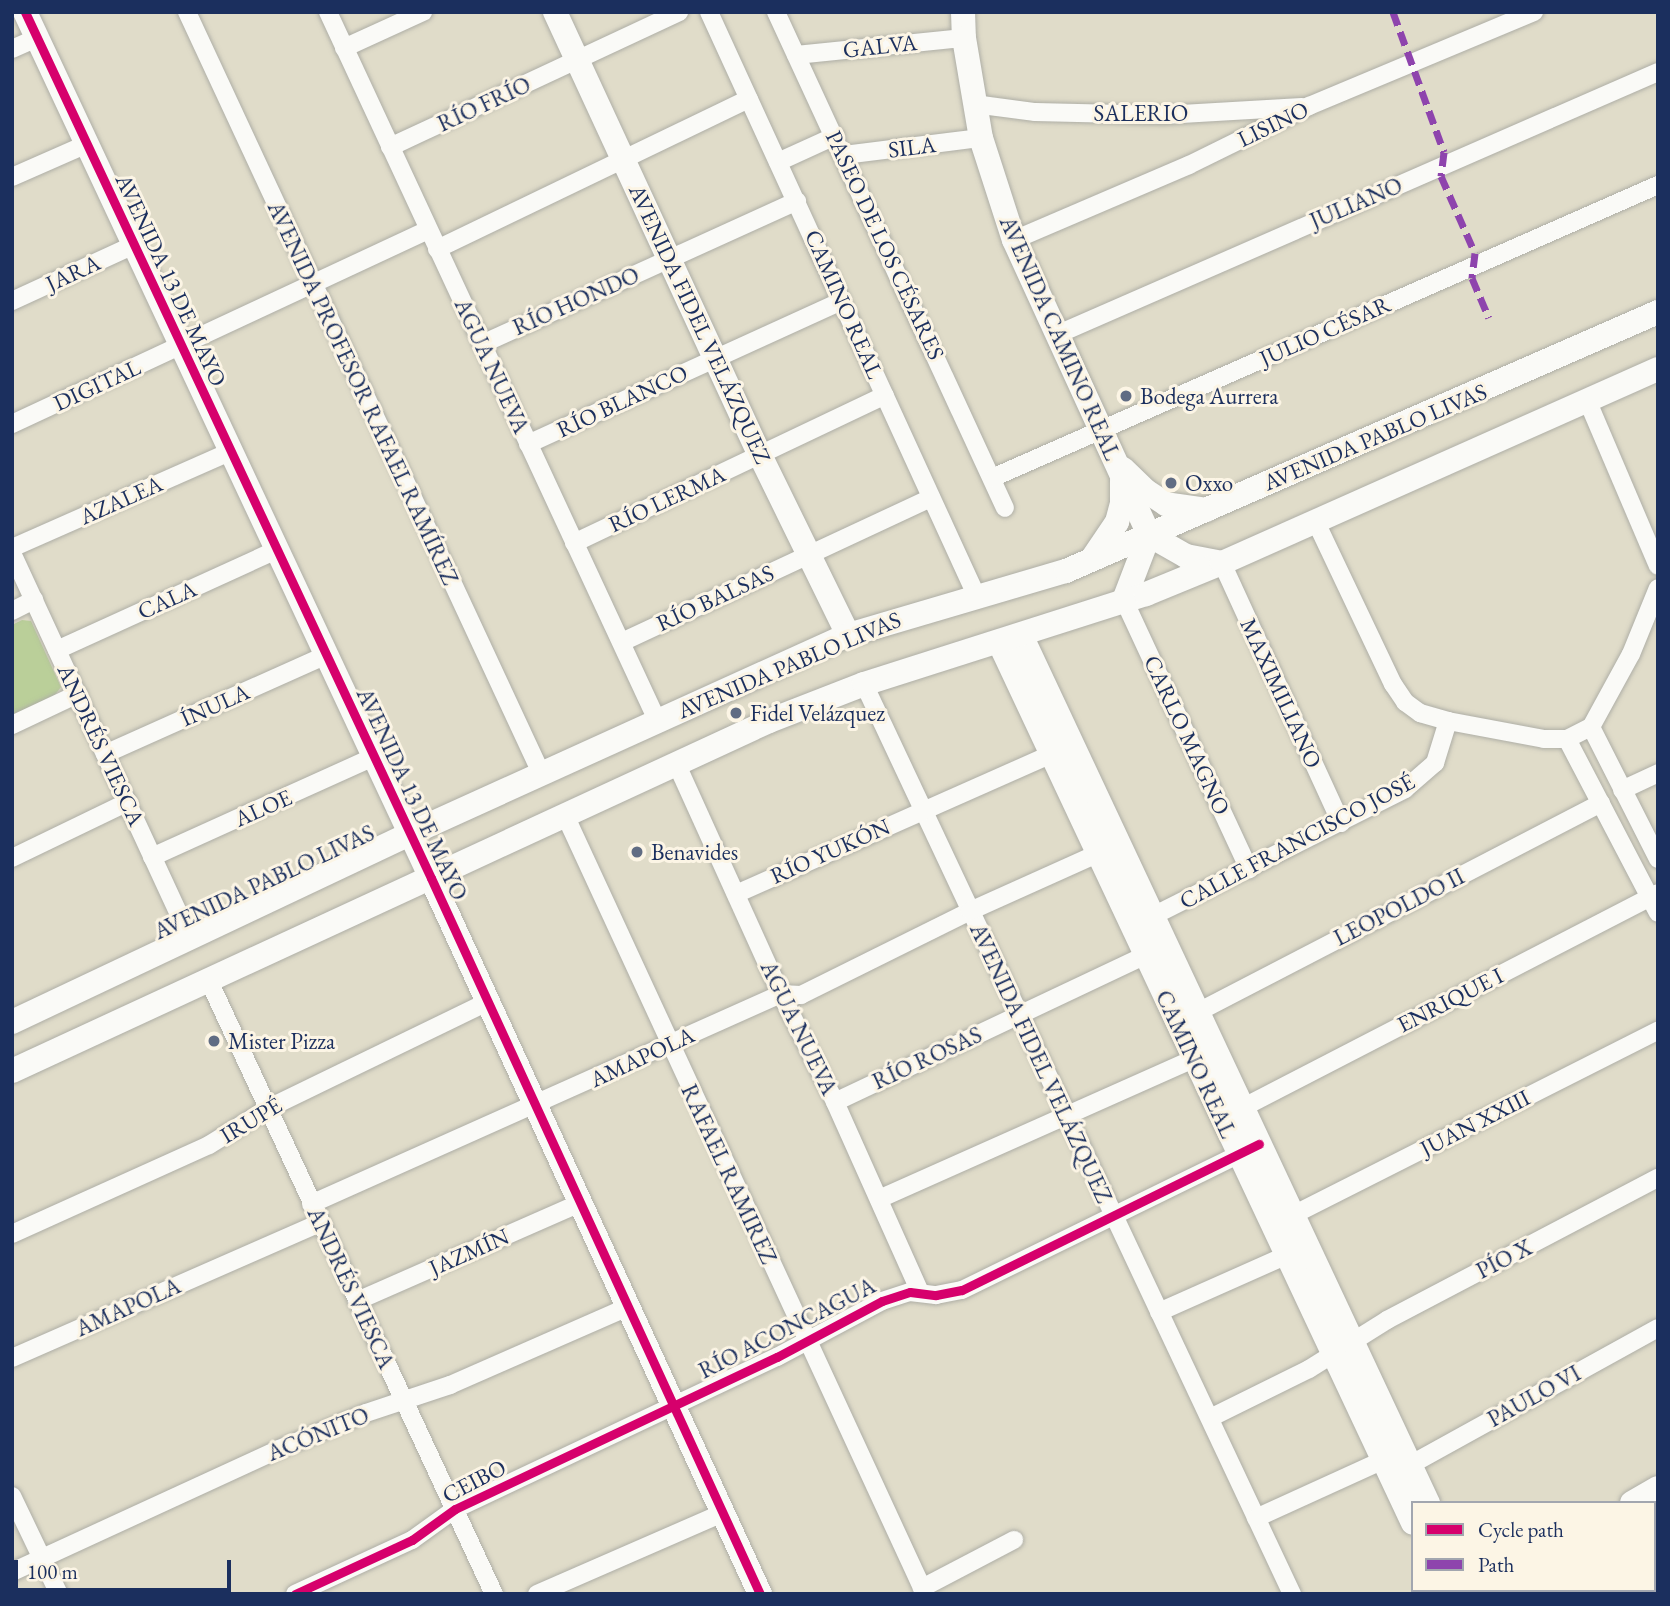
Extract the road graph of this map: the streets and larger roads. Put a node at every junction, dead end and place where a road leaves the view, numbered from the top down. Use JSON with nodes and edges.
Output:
{"nodes":[{"id":1,"x":25,"y":12,"type":"edge"},
{"id":2,"x":187,"y":12,"type":"edge"},
{"id":3,"x":328,"y":12,"type":"edge"},
{"id":4,"x":423,"y":12,"type":"edge"},
{"id":5,"x":555,"y":12,"type":"edge"},
{"id":6,"x":679,"y":12,"type":"edge"},
{"id":7,"x":709,"y":12,"type":"edge"},
{"id":8,"x":776,"y":12,"type":"edge"},
{"id":9,"x":963,"y":12,"type":"edge"},
{"id":10,"x":1534,"y":12,"type":"edge"},
{"id":11,"x":37,"y":38,"type":"junction"},
{"id":12,"x":964,"y":38,"type":"junction"},
{"id":13,"x":344,"y":48,"type":"junction"},
{"id":14,"x":12,"y":49,"type":"edge"},
{"id":15,"x":796,"y":55,"type":"junction"},
{"id":16,"x":578,"y":60,"type":"junction"},
{"id":17,"x":1658,"y":72,"type":"edge"},
{"id":18,"x":749,"y":99,"type":"junction"},
{"id":19,"x":974,"y":104,"type":"junction"},
{"id":20,"x":1309,"y":106,"type":"junction"},
{"id":21,"x":835,"y":136,"type":"junction"},
{"id":22,"x":981,"y":138,"type":"junction"},
{"id":23,"x":87,"y":144,"type":"junction"},
{"id":24,"x":390,"y":147,"type":"junction"},
{"id":25,"x":844,"y":155,"type":"junction"},
{"id":26,"x":623,"y":158,"type":"junction"},
{"id":27,"x":778,"y":162,"type":"junction"},
{"id":28,"x":12,"y":177,"type":"edge"},
{"id":29,"x":1658,"y":185,"type":"edge"},
{"id":30,"x":797,"y":201,"type":"junction"},
{"id":31,"x":428,"y":230,"type":"junction"},
{"id":32,"x":1014,"y":240,"type":"junction"},
{"id":33,"x":134,"y":245,"type":"junction"},
{"id":34,"x":437,"y":249,"type":"junction"},
{"id":35,"x":669,"y":259,"type":"junction"},
{"id":36,"x":314,"y":284,"type":"junction"},
{"id":37,"x":842,"y":300,"type":"junction"},
{"id":38,"x":12,"y":301,"type":"edge"},
{"id":39,"x":1658,"y":312,"type":"edge"},
{"id":40,"x":1056,"y":335,"type":"junction"},
{"id":41,"x":482,"y":344,"type":"junction"},
{"id":42,"x":181,"y":346,"type":"junction"},
{"id":43,"x":717,"y":357,"type":"junction"},
{"id":44,"x":1658,"y":369,"type":"edge"},
{"id":45,"x":885,"y":395,"type":"junction"},
{"id":46,"x":1587,"y":402,"type":"junction"},
{"id":47,"x":12,"y":424,"type":"edge"},
{"id":48,"x":1099,"y":430,"type":"junction"},
{"id":49,"x":528,"y":444,"type":"junction"},
{"id":50,"x":230,"y":452,"type":"junction"},
{"id":51,"x":760,"y":455,"type":"junction"},
{"id":52,"x":1117,"y":467,"type":"junction"},
{"id":53,"x":992,"y":478,"type":"junction"},
{"id":54,"x":931,"y":498,"type":"junction"},
{"id":55,"x":1005,"y":508,"type":"dead end"},
{"id":56,"x":1207,"y":510,"type":"junction"},
{"id":57,"x":1315,"y":520,"type":"junction"},
{"id":58,"x":1149,"y":535,"type":"junction"},
{"id":59,"x":574,"y":543,"type":"junction"},
{"id":60,"x":276,"y":550,"type":"junction"},
{"id":61,"x":12,"y":551,"type":"edge"},
{"id":62,"x":808,"y":554,"type":"junction"},
{"id":63,"x":1092,"y":560,"type":"junction"},
{"id":64,"x":1222,"y":563,"type":"junction"},
{"id":65,"x":1658,"y":566,"type":"edge"},
{"id":66,"x":1658,"y":588,"type":"edge"},
{"id":67,"x":977,"y":597,"type":"junction"},
{"id":68,"x":34,"y":600,"type":"junction"},
{"id":69,"x":1124,"y":600,"type":"junction"},
{"id":70,"x":12,"y":611,"type":"edge"},
{"id":71,"x":1652,"y":623,"type":"edge"},
{"id":72,"x":848,"y":635,"type":"junction"},
{"id":73,"x":1010,"y":638,"type":"junction"},
{"id":74,"x":622,"y":642,"type":"junction"},
{"id":75,"x":57,"y":650,"type":"junction"},
{"id":76,"x":326,"y":655,"type":"junction"},
{"id":77,"x":864,"y":684,"type":"junction"},
{"id":78,"x":78,"y":694,"type":"junction"},
{"id":79,"x":657,"y":720,"type":"junction"},
{"id":80,"x":1448,"y":721,"type":"junction"},
{"id":81,"x":12,"y":725,"type":"edge"},
{"id":82,"x":1591,"y":727,"type":"junction"},
{"id":83,"x":1567,"y":739,"type":"junction"},
{"id":84,"x":1061,"y":750,"type":"junction"},
{"id":85,"x":104,"y":754,"type":"junction"},
{"id":86,"x":373,"y":757,"type":"junction"},
{"id":87,"x":677,"y":765,"type":"junction"},
{"id":88,"x":541,"y":773,"type":"junction"},
{"id":89,"x":1658,"y":773,"type":"edge"},
{"id":90,"x":1622,"y":790,"type":"junction"},
{"id":91,"x":128,"y":802,"type":"junction"},
{"id":92,"x":1601,"y":803,"type":"junction"},
{"id":93,"x":923,"y":809,"type":"junction"},
{"id":94,"x":565,"y":815,"type":"junction"},
{"id":95,"x":1341,"y":823,"type":"junction"},
{"id":96,"x":409,"y":834,"type":"junction"},
{"id":97,"x":1108,"y":849,"type":"junction"},
{"id":98,"x":152,"y":857,"type":"junction"},
{"id":99,"x":12,"y":858,"type":"edge"},
{"id":100,"x":1658,"y":859,"type":"edge"},
{"id":101,"x":1249,"y":869,"type":"junction"},
{"id":102,"x":431,"y":878,"type":"junction"},
{"id":103,"x":736,"y":894,"type":"junction"},
{"id":104,"x":1655,"y":901,"type":"edge"},
{"id":105,"x":970,"y":911,"type":"junction"},
{"id":106,"x":1153,"y":916,"type":"junction"},
{"id":107,"x":190,"y":938,"type":"junction"},
{"id":108,"x":1156,"y":950,"type":"junction"},
{"id":109,"x":209,"y":981,"type":"junction"},
{"id":110,"x":781,"y":994,"type":"junction"},
{"id":111,"x":487,"y":1002,"type":"junction"},
{"id":112,"x":1198,"y":1012,"type":"junction"},
{"id":113,"x":1020,"y":1014,"type":"junction"},
{"id":114,"x":12,"y":1022,"type":"edge"},
{"id":115,"x":1656,"y":1037,"type":"edge"},
{"id":116,"x":670,"y":1044,"type":"junction"},
{"id":117,"x":1204,"y":1054,"type":"junction"},
{"id":118,"x":12,"y":1071,"type":"edge"},
{"id":119,"x":835,"y":1102,"type":"junction"},
{"id":120,"x":533,"y":1107,"type":"junction"},
{"id":121,"x":268,"y":1108,"type":"junction"},
{"id":122,"x":1242,"y":1108,"type":"junction"},
{"id":123,"x":1067,"y":1115,"type":"junction"},
{"id":124,"x":1249,"y":1150,"type":"junction"},
{"id":125,"x":1658,"y":1178,"type":"edge"},
{"id":126,"x":879,"y":1199,"type":"junction"},
{"id":127,"x":580,"y":1203,"type":"junction"},
{"id":128,"x":312,"y":1204,"type":"junction"},
{"id":129,"x":1293,"y":1215,"type":"junction"},
{"id":130,"x":1112,"y":1216,"type":"junction"},
{"id":131,"x":320,"y":1223,"type":"junction"},
{"id":132,"x":12,"y":1234,"type":"edge"},
{"id":133,"x":1297,"y":1251,"type":"junction"},
{"id":134,"x":920,"y":1292,"type":"junction"},
{"id":135,"x":357,"y":1301,"type":"junction"},
{"id":136,"x":628,"y":1307,"type":"junction"},
{"id":137,"x":1159,"y":1312,"type":"junction"},
{"id":138,"x":1658,"y":1328,"type":"edge"},
{"id":139,"x":806,"y":1341,"type":"junction"},
{"id":140,"x":1343,"y":1349,"type":"junction"},
{"id":141,"x":12,"y":1358,"type":"edge"},
{"id":142,"x":403,"y":1402,"type":"junction"},
{"id":143,"x":673,"y":1406,"type":"junction"},
{"id":144,"x":1210,"y":1418,"type":"junction"},
{"id":145,"x":1383,"y":1460,"type":"junction"},
{"id":146,"x":1410,"y":1465,"type":"junction"},
{"id":147,"x":1658,"y":1488,"type":"edge"},
{"id":148,"x":12,"y":1496,"type":"edge"},
{"id":149,"x":1427,"y":1501,"type":"edge"},
{"id":150,"x":1635,"y":1501,"type":"edge"},
{"id":151,"x":455,"y":1509,"type":"junction"},
{"id":152,"x":722,"y":1513,"type":"junction"},
{"id":153,"x":1256,"y":1518,"type":"junction"},
{"id":154,"x":1411,"y":1519,"type":"edge"},
{"id":155,"x":1014,"y":1540,"type":"dead end"},
{"id":156,"x":41,"y":1558,"type":"junction"},
{"id":157,"x":12,"y":1572,"type":"edge"},
{"id":158,"x":923,"y":1591,"type":"edge"},
{"id":159,"x":59,"y":1594,"type":"edge"},
{"id":160,"x":295,"y":1594,"type":"edge"},
{"id":161,"x":494,"y":1594,"type":"edge"},
{"id":162,"x":537,"y":1594,"type":"edge"},
{"id":163,"x":760,"y":1594,"type":"edge"},
{"id":164,"x":1292,"y":1594,"type":"edge"}],
"edges":[{"from":1,"to":11,"type":"street","name":"AVENIDA 13 DE MAYO"},
{"from":2,"to":36,"type":"street","name":"AVENIDA PROFESOR RAFAEL RAMÍREZ"},
{"from":3,"to":13,"type":"street","name":"AGUA NUEVA"},
{"from":4,"to":13,"type":"street"},
{"from":5,"to":16,"type":"street","name":"AVENIDA FIDEL VELÁZQUEZ"},
{"from":6,"to":16,"type":"street","name":"RÍO FRÍO"},
{"from":7,"to":18,"type":"street","name":"CAMINO REAL"},
{"from":8,"to":15,"type":"street","name":"PASEO DE LOS CÉSARES"},
{"from":9,"to":12,"type":"street","name":"AVENIDA CAMINO REAL"},
{"from":10,"to":20,"type":"street","name":"LISINO"},
{"from":11,"to":14,"type":"street"},
{"from":11,"to":23,"type":"street","name":"AVENIDA 13 DE MAYO"},
{"from":12,"to":15,"type":"street","name":"GALVA"},
{"from":12,"to":19,"type":"street","name":"AVENIDA CAMINO REAL"},
{"from":13,"to":24,"type":"street","name":"AGUA NUEVA"},
{"from":15,"to":21,"type":"street","name":"PASEO DE LOS CÉSARES"},
{"from":16,"to":24,"type":"street","name":"RÍO FRÍO"},
{"from":16,"to":26,"type":"street","name":"AVENIDA FIDEL VELÁZQUEZ"},
{"from":17,"to":40,"type":"street","name":"JULIANO"},
{"from":18,"to":26,"type":"street"},
{"from":18,"to":27,"type":"street","name":"CAMINO REAL"},
{"from":19,"to":20,"type":"street","name":"SALERIO"},
{"from":19,"to":22,"type":"street","name":"AVENIDA CAMINO REAL"},
{"from":20,"to":32,"type":"street","name":"LISINO"},
{"from":21,"to":25,"type":"street","name":"PASEO DE LOS CÉSARES"},
{"from":21,"to":27,"type":"street"},
{"from":22,"to":25,"type":"street","name":"SILA"},
{"from":22,"to":32,"type":"street","name":"AVENIDA CAMINO REAL"},
{"from":23,"to":28,"type":"street"},
{"from":23,"to":33,"type":"street","name":"AVENIDA 13 DE MAYO"},
{"from":24,"to":31,"type":"street","name":"AGUA NUEVA"},
{"from":25,"to":53,"type":"street","name":"PASEO DE LOS CÉSARES"},
{"from":26,"to":34,"type":"street"},
{"from":26,"to":35,"type":"street","name":"AVENIDA FIDEL VELÁZQUEZ"},
{"from":27,"to":30,"type":"street","name":"CAMINO REAL"},
{"from":29,"to":48,"type":"street","name":"JULIO CÉSAR"},
{"from":30,"to":35,"type":"street","name":"RÍO HONDO"},
{"from":30,"to":37,"type":"street","name":"CAMINO REAL"},
{"from":31,"to":34,"type":"street","name":"AGUA NUEVA"},
{"from":31,"to":36,"type":"street","name":"DIGITAL"},
{"from":32,"to":40,"type":"street","name":"AVENIDA CAMINO REAL"},
{"from":33,"to":38,"type":"street","name":"JARA"},
{"from":33,"to":42,"type":"street","name":"AVENIDA 13 DE MAYO"},
{"from":34,"to":41,"type":"street","name":"AGUA NUEVA"},
{"from":35,"to":41,"type":"street","name":"RÍO HONDO"},
{"from":35,"to":43,"type":"street","name":"AVENIDA FIDEL VELÁZQUEZ"},
{"from":36,"to":42,"type":"street","name":"DIGITAL"},
{"from":36,"to":88,"type":"street","name":"AVENIDA PROFESOR RAFAEL RAMÍREZ"},
{"from":37,"to":43,"type":"street","name":"RÍO BLANCO"},
{"from":37,"to":45,"type":"street","name":"CAMINO REAL"},
{"from":39,"to":56,"type":"street","name":"AVENIDA PABLO LIVAS"},
{"from":40,"to":48,"type":"street","name":"AVENIDA CAMINO REAL"},
{"from":41,"to":49,"type":"street","name":"AGUA NUEVA"},
{"from":42,"to":47,"type":"street","name":"DIGITAL"},
{"from":42,"to":50,"type":"street","name":"AVENIDA 13 DE MAYO"},
{"from":43,"to":49,"type":"street","name":"RÍO BLANCO"},
{"from":43,"to":51,"type":"street","name":"AVENIDA FIDEL VELÁZQUEZ"},
{"from":44,"to":46,"type":"street","name":"AVENIDA PABLO LIVAS"},
{"from":45,"to":51,"type":"street","name":"RÍO LERMA"},
{"from":45,"to":54,"type":"street","name":"CAMINO REAL"},
{"from":46,"to":57,"type":"street","name":"AVENIDA PABLO LIVAS"},
{"from":46,"to":65,"type":"street"},
{"from":48,"to":52,"type":"street","name":"AVENIDA CAMINO REAL"},
{"from":48,"to":53,"type":"street","name":"JULIO CÉSAR"},
{"from":49,"to":59,"type":"street","name":"AGUA NUEVA"},
{"from":50,"to":60,"type":"street","name":"AVENIDA 13 DE MAYO"},
{"from":50,"to":61,"type":"street","name":"AZALEA"},
{"from":51,"to":59,"type":"street","name":"RÍO LERMA"},
{"from":51,"to":62,"type":"street","name":"AVENIDA FIDEL VELÁZQUEZ"},
{"from":52,"to":56,"type":"street"},
{"from":52,"to":58,"type":"street","name":"AVENIDA CAMINO REAL"},
{"from":52,"to":63,"type":"street"},
{"from":53,"to":55,"type":"street","name":"PASEO DE LOS CÉSARES"},
{"from":54,"to":62,"type":"street","name":"RÍO BALSAS"},
{"from":54,"to":67,"type":"street","name":"CAMINO REAL"},
{"from":56,"to":58,"type":"street","name":"AVENIDA PABLO LIVAS"},
{"from":57,"to":64,"type":"street","name":"AVENIDA PABLO LIVAS"},
{"from":57,"to":80,"type":"street"},
{"from":58,"to":63,"type":"street","name":"AVENIDA PABLO LIVAS"},
{"from":58,"to":64,"type":"street"},
{"from":58,"to":69,"type":"street"},
{"from":59,"to":74,"type":"street","name":"AGUA NUEVA"},
{"from":60,"to":75,"type":"street","name":"CALA"},
{"from":60,"to":76,"type":"street","name":"AVENIDA 13 DE MAYO"},
{"from":61,"to":68,"type":"street","name":"ANDRÉS VIESCA"},
{"from":62,"to":72,"type":"street","name":"AVENIDA FIDEL VELÁZQUEZ"},
{"from":62,"to":74,"type":"street","name":"RÍO BALSAS"},
{"from":63,"to":67,"type":"street","name":"AVENIDA PABLO LIVAS"},
{"from":64,"to":69,"type":"street","name":"AVENIDA PABLO LIVAS"},
{"from":64,"to":95,"type":"street","name":"MAXIMILIANO"},
{"from":66,"to":71,"type":"street"},
{"from":67,"to":72,"type":"street","name":"AVENIDA PABLO LIVAS"},
{"from":68,"to":70,"type":"street"},
{"from":68,"to":75,"type":"street","name":"ANDRÉS VIESCA"},
{"from":69,"to":73,"type":"street","name":"AVENIDA PABLO LIVAS"},
{"from":69,"to":101,"type":"street","name":"CARLO MAGNO"},
{"from":71,"to":82,"type":"street"},
{"from":72,"to":79,"type":"street","name":"AVENIDA PABLO LIVAS"},
{"from":73,"to":77,"type":"street","name":"AVENIDA PABLO LIVAS"},
{"from":73,"to":84,"type":"street","name":"CAMINO REAL"},
{"from":74,"to":79,"type":"street","name":"AGUA NUEVA"},
{"from":75,"to":78,"type":"street","name":"ANDRÉS VIESCA"},
{"from":76,"to":85,"type":"street","name":"ÍNULA"},
{"from":76,"to":86,"type":"street","name":"AVENIDA 13 DE MAYO"},
{"from":77,"to":87,"type":"street","name":"AVENIDA PABLO LIVAS"},
{"from":77,"to":93,"type":"street","name":"AVENIDA FIDEL VELÁZQUEZ"},
{"from":78,"to":81,"type":"street"},
{"from":78,"to":85,"type":"street","name":"ANDRÉS VIESCA"},
{"from":79,"to":88,"type":"street","name":"AVENIDA PABLO LIVAS"},
{"from":80,"to":83,"type":"street"},
{"from":80,"to":95,"type":"street","name":"CALLE FRANCISCO JOSÉ"},
{"from":82,"to":83,"type":"street"},
{"from":82,"to":90,"type":"street"},
{"from":83,"to":92,"type":"street"},
{"from":84,"to":93,"type":"street","name":"RÍO YUKÓN"},
{"from":84,"to":97,"type":"street","name":"CAMINO REAL"},
{"from":85,"to":91,"type":"street","name":"ANDRÉS VIESCA"},
{"from":86,"to":96,"type":"street","name":"AVENIDA 13 DE MAYO"},
{"from":86,"to":98,"type":"street","name":"ALOE"},
{"from":87,"to":94,"type":"street","name":"AVENIDA PABLO LIVAS"},
{"from":87,"to":103,"type":"street","name":"AGUA NUEVA"},
{"from":88,"to":96,"type":"street","name":"AVENIDA PABLO LIVAS"},
{"from":89,"to":90,"type":"street"},
{"from":90,"to":100,"type":"street"},
{"from":91,"to":98,"type":"street","name":"ANDRÉS VIESCA"},
{"from":91,"to":99,"type":"street"},
{"from":92,"to":104,"type":"street"},
{"from":92,"to":112,"type":"street","name":"LEOPOLDO II"},
{"from":93,"to":103,"type":"street","name":"RÍO YUKÓN"},
{"from":93,"to":105,"type":"street","name":"AVENIDA FIDEL VELÁZQUEZ"},
{"from":94,"to":102,"type":"street","name":"AVENIDA PABLO LIVAS"},
{"from":94,"to":116,"type":"street","name":"RAFAEL RAMIREZ"},
{"from":95,"to":101,"type":"street","name":"CALLE FRANCISCO JOSÉ"},
{"from":96,"to":102,"type":"street","name":"AVENIDA 13 DE MAYO"},
{"from":96,"to":107,"type":"street","name":"AVENIDA PABLO LIVAS"},
{"from":97,"to":105,"type":"street","name":"AMAPOLA"},
{"from":97,"to":106,"type":"street","name":"CAMINO REAL"},
{"from":97,"to":108,"type":"street","name":"CAMINO REAL"},
{"from":98,"to":107,"type":"street","name":"ANDRÉS VIESCA"},
{"from":101,"to":106,"type":"street","name":"CALLE FRANCISCO JOSÉ"},
{"from":102,"to":109,"type":"street","name":"AVENIDA PABLO LIVAS"},
{"from":102,"to":111,"type":"street","name":"AVENIDA 13 DE MAYO"},
{"from":103,"to":110,"type":"street","name":"AGUA NUEVA"},
{"from":104,"to":122,"type":"street","name":"ENRIQUE I"},
{"from":105,"to":110,"type":"street","name":"AMAPOLA"},
{"from":105,"to":113,"type":"street","name":"AVENIDA FIDEL VELÁZQUEZ"},
{"from":106,"to":108,"type":"street","name":"CAMINO REAL"},
{"from":107,"to":114,"type":"street","name":"AVENIDA PABLO LIVAS"},
{"from":108,"to":112,"type":"street","name":"CAMINO REAL"},
{"from":108,"to":113,"type":"street","name":"RÍO ROSAS"},
{"from":108,"to":117,"type":"street","name":"CAMINO REAL"},
{"from":109,"to":118,"type":"street","name":"AVENIDA PABLO LIVAS"},
{"from":109,"to":121,"type":"street","name":"ANDRÉS VIESCA"},
{"from":110,"to":116,"type":"street","name":"AMAPOLA"},
{"from":110,"to":119,"type":"street","name":"AGUA NUEVA"},
{"from":111,"to":120,"type":"street","name":"AVENIDA 13 DE MAYO"},
{"from":111,"to":121,"type":"street","name":"IRUPÉ"},
{"from":112,"to":117,"type":"street","name":"CAMINO REAL"},
{"from":113,"to":119,"type":"street","name":"RÍO ROSAS"},
{"from":113,"to":123,"type":"street","name":"AVENIDA FIDEL VELÁZQUEZ"},
{"from":115,"to":129,"type":"street","name":"JUAN XXIII"},
{"from":116,"to":120,"type":"street","name":"AMAPOLA"},
{"from":116,"to":139,"type":"street","name":"RAFAEL RAMIREZ"},
{"from":117,"to":122,"type":"street","name":"CAMINO REAL"},
{"from":117,"to":123,"type":"street"},
{"from":117,"to":124,"type":"street","name":"CAMINO REAL"},
{"from":119,"to":126,"type":"street","name":"AGUA NUEVA"},
{"from":120,"to":127,"type":"street","name":"AVENIDA 13 DE MAYO"},
{"from":120,"to":128,"type":"street","name":"AMAPOLA"},
{"from":121,"to":128,"type":"street","name":"ANDRÉS VIESCA"},
{"from":121,"to":132,"type":"street","name":"IRUPÉ"},
{"from":122,"to":124,"type":"street","name":"CAMINO REAL"},
{"from":123,"to":126,"type":"street"},
{"from":123,"to":130,"type":"street","name":"AVENIDA FIDEL VELÁZQUEZ"},
{"from":124,"to":129,"type":"street","name":"CAMINO REAL"},
{"from":124,"to":130,"type":"street","name":"RÍO ACONCAGUA"},
{"from":124,"to":133,"type":"street","name":"CAMINO REAL"},
{"from":125,"to":140,"type":"street","name":"PÍO X"},
{"from":126,"to":134,"type":"street","name":"AGUA NUEVA"},
{"from":127,"to":135,"type":"street","name":"JAZMÍN"},
{"from":127,"to":136,"type":"street","name":"AVENIDA 13 DE MAYO"},
{"from":128,"to":131,"type":"street","name":"ANDRÉS VIESCA"},
{"from":129,"to":133,"type":"street","name":"CAMINO REAL"},
{"from":130,"to":134,"type":"street","name":"RÍO ACONCAGUA"},
{"from":130,"to":137,"type":"street","name":"AVENIDA FIDEL VELÁZQUEZ"},
{"from":131,"to":135,"type":"street","name":"ANDRÉS VIESCA"},
{"from":131,"to":141,"type":"street","name":"AMAPOLA"},
{"from":133,"to":137,"type":"street"},
{"from":133,"to":140,"type":"street","name":"CAMINO REAL"},
{"from":134,"to":139,"type":"street","name":"RÍO ACONCAGUA"},
{"from":135,"to":142,"type":"street","name":"ANDRÉS VIESCA"},
{"from":136,"to":142,"type":"street","name":"ACÓNITO"},
{"from":136,"to":143,"type":"street","name":"AVENIDA 13 DE MAYO"},
{"from":137,"to":144,"type":"street","name":"AVENIDA FIDEL VELÁZQUEZ"},
{"from":138,"to":146,"type":"street","name":"PAULO VI"},
{"from":139,"to":143,"type":"street","name":"RÍO ACONCAGUA"},
{"from":139,"to":158,"type":"street"},
{"from":140,"to":144,"type":"street","name":"PÍO X"},
{"from":140,"to":145,"type":"street","name":"CAMINO REAL"},
{"from":140,"to":146,"type":"street","name":"CAMINO REAL"},
{"from":142,"to":151,"type":"street","name":"ANDRÉS VIESCA"},
{"from":142,"to":156,"type":"street","name":"ACÓNITO"},
{"from":143,"to":151,"type":"street","name":"CEIBO"},
{"from":143,"to":152,"type":"street","name":"AVENIDA 13 DE MAYO"},
{"from":144,"to":153,"type":"street","name":"AVENIDA FIDEL VELÁZQUEZ"},
{"from":145,"to":153,"type":"street"},
{"from":145,"to":154,"type":"street","name":"CAMINO REAL"},
{"from":146,"to":149,"type":"street","name":"CAMINO REAL"},
{"from":147,"to":150,"type":"street"},
{"from":148,"to":156,"type":"street"},
{"from":151,"to":160,"type":"street","name":"CEIBO"},
{"from":151,"to":161,"type":"street","name":"ANDRÉS VIESCA"},
{"from":152,"to":162,"type":"street"},
{"from":152,"to":163,"type":"street","name":"AVENIDA 13 DE MAYO"},
{"from":153,"to":164,"type":"street","name":"AVENIDA FIDEL VELÁZQUEZ"},
{"from":155,"to":158,"type":"street"},
{"from":156,"to":157,"type":"street","name":"ACÓNITO"},
{"from":156,"to":159,"type":"street"}]}
